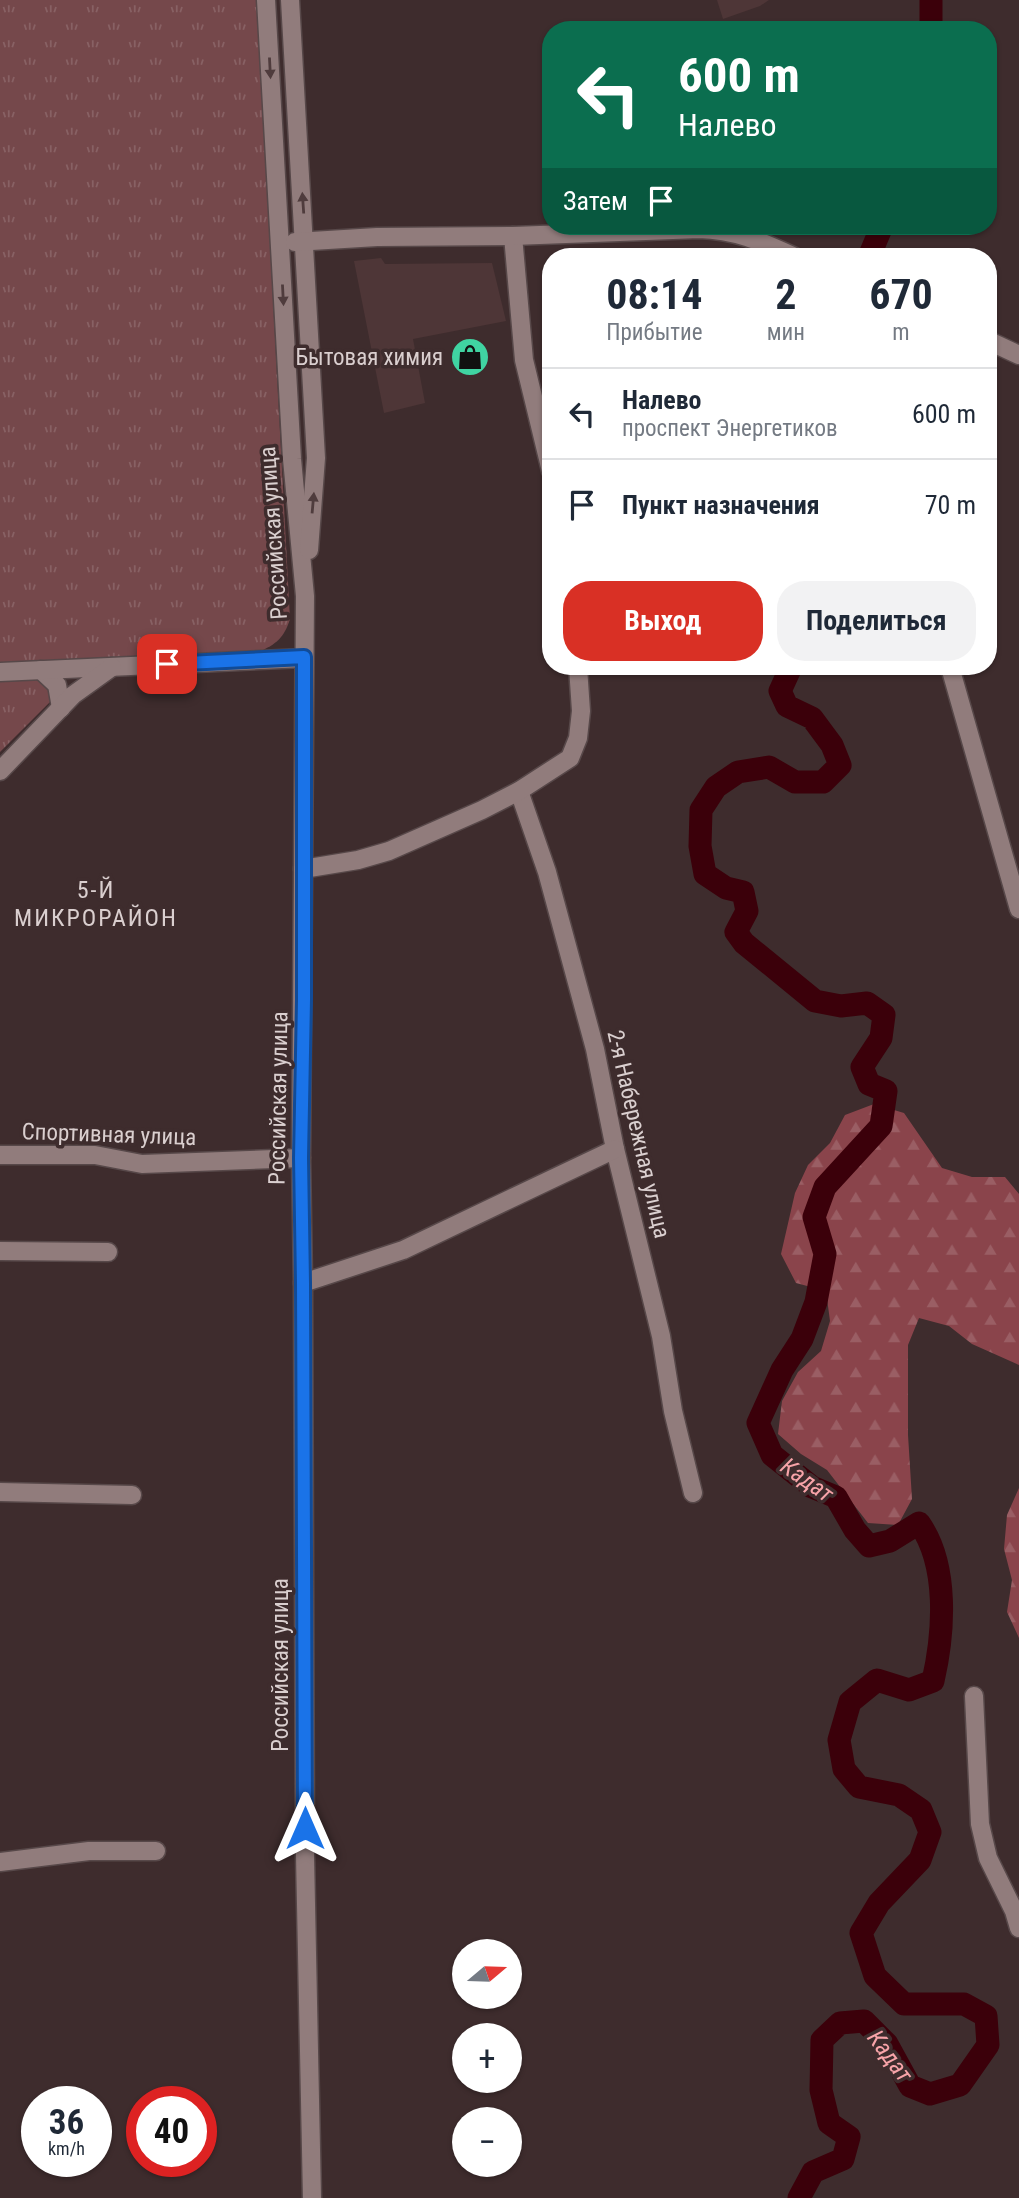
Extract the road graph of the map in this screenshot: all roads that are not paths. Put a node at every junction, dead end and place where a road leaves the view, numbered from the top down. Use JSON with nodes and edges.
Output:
{"nodes":[{"id":1,"x":266,"y":0,"type":"edge"},
{"id":2,"x":290,"y":0,"type":"edge"},
{"id":3,"x":548,"y":235,"type":"edge"},
{"id":4,"x":746,"y":235,"type":"edge"},
{"id":5,"x":513,"y":236,"type":"junction"},
{"id":6,"x":305,"y":241,"type":"junction"},
{"id":7,"x":281,"y":243,"type":"junction"},
{"id":8,"x":775,"y":248,"type":"edge"},
{"id":9,"x":997,"y":345,"type":"edge"},
{"id":10,"x":1019,"y":355,"type":"edge"},
{"id":11,"x":542,"y":434,"type":"edge"},
{"id":12,"x":305,"y":596,"type":"junction"},
{"id":13,"x":304,"y":657,"type":"junction"},
{"id":14,"x":112,"y":667,"type":"junction"},
{"id":15,"x":41,"y":670,"type":"junction"},
{"id":16,"x":0,"y":672,"type":"edge"},
{"id":17,"x":578,"y":675,"type":"edge"},
{"id":18,"x":952,"y":675,"type":"edge"},
{"id":19,"x":61,"y":708,"type":"junction"},
{"id":20,"x":0,"y":771,"type":"edge"},
{"id":21,"x":519,"y":790,"type":"junction"},
{"id":22,"x":303,"y":869,"type":"junction"},
{"id":23,"x":1019,"y":909,"type":"edge"},
{"id":24,"x":615,"y":1149,"type":"junction"},
{"id":25,"x":0,"y":1155,"type":"edge"},
{"id":26,"x":301,"y":1158,"type":"junction"},
{"id":27,"x":0,"y":1251,"type":"edge"},
{"id":28,"x":108,"y":1252,"type":"dead end"},
{"id":29,"x":303,"y":1283,"type":"junction"},
{"id":30,"x":0,"y":1492,"type":"edge"},
{"id":31,"x":694,"y":1493,"type":"dead end"},
{"id":32,"x":132,"y":1495,"type":"dead end"},
{"id":33,"x":974,"y":1696,"type":"dead end"},
{"id":34,"x":156,"y":1851,"type":"dead end"},
{"id":35,"x":0,"y":1862,"type":"edge"},
{"id":36,"x":1019,"y":1928,"type":"edge"},
{"id":37,"x":312,"y":2198,"type":"edge"}],
"edges":[{"from":1,"to":7,"type":"street","name":"Российская улица","one_way":true},
{"from":6,"to":2,"type":"street","one_way":true},
{"from":3,"to":5,"type":"street"},
{"from":4,"to":8,"type":"street"},
{"from":5,"to":6,"type":"street"},
{"from":5,"to":11,"type":"street"},
{"from":6,"to":7,"type":"street"},
{"from":12,"to":6,"type":"street","one_way":true},
{"from":7,"to":12,"type":"street","name":"Российская улица","one_way":true},
{"from":9,"to":10,"type":"street"},
{"from":12,"to":13,"type":"street","name":"Российская улица"},
{"from":13,"to":14,"type":"street"},
{"from":13,"to":22,"type":"street","name":"Российская улица"},
{"from":14,"to":15,"type":"street"},
{"from":14,"to":19,"type":"street"},
{"from":15,"to":16,"type":"street"},
{"from":15,"to":19,"type":"street"},
{"from":17,"to":21,"type":"street"},
{"from":18,"to":23,"type":"street"},
{"from":19,"to":20,"type":"street"},
{"from":21,"to":22,"type":"street"},
{"from":21,"to":24,"type":"street","name":"2-я Набережная улица"},
{"from":22,"to":26,"type":"street","name":"Российская улица"},
{"from":24,"to":29,"type":"street"},
{"from":24,"to":31,"type":"street","name":"2-я Набережная улица"},
{"from":25,"to":26,"type":"street","name":"Спортивная улица"},
{"from":26,"to":29,"type":"street","name":"Российская улица"},
{"from":27,"to":28,"type":"street"},
{"from":29,"to":37,"type":"street","name":"Российская улица"},
{"from":30,"to":32,"type":"street"},
{"from":33,"to":36,"type":"street"},
{"from":34,"to":35,"type":"street"}]}
